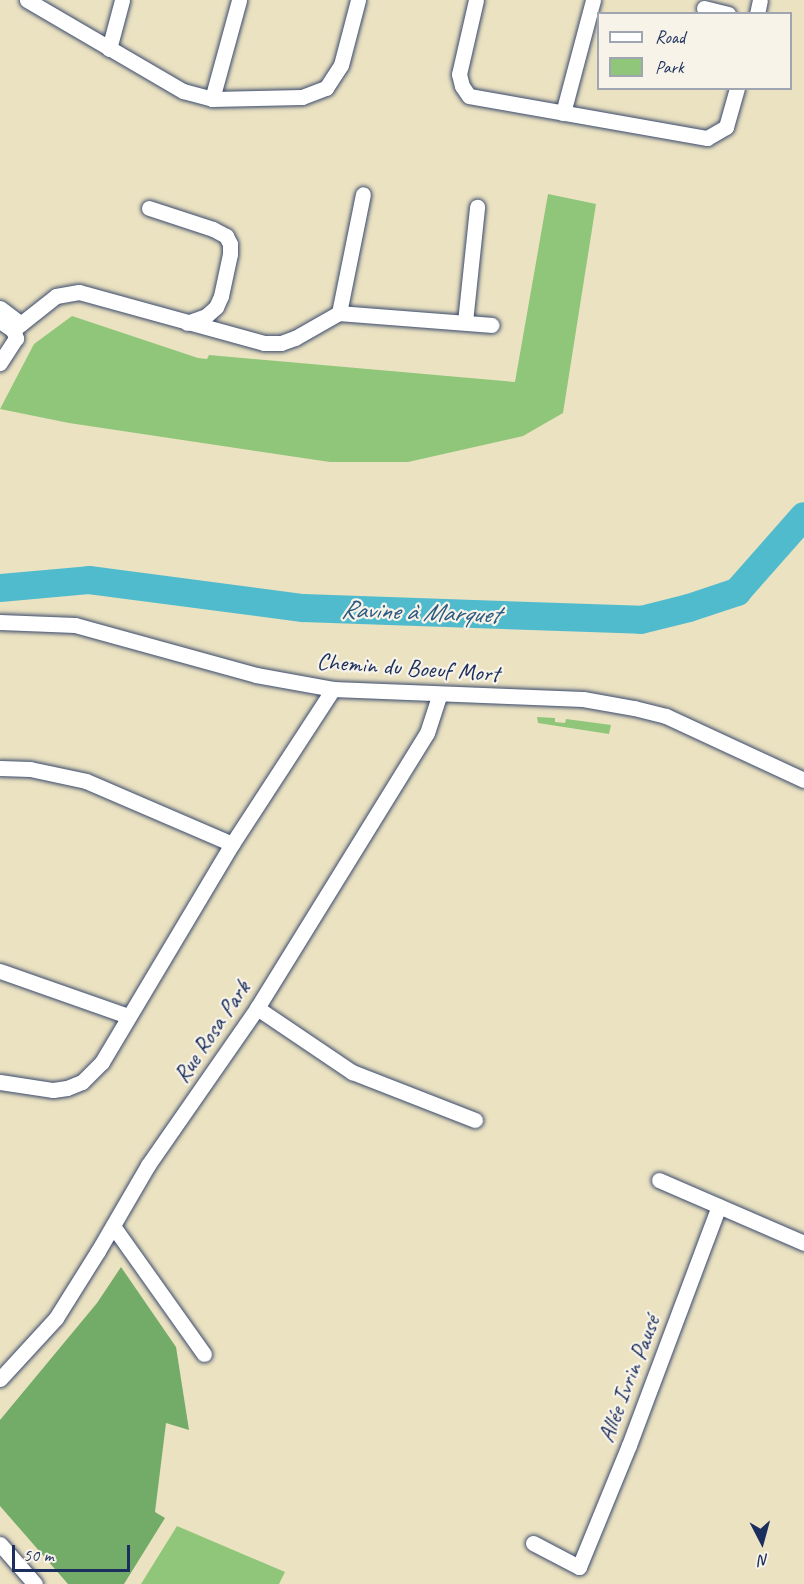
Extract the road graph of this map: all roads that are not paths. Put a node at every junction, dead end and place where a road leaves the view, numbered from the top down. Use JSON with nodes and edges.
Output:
{"nodes":[{"id":1,"x":27,"y":0,"type":"edge"},
{"id":2,"x":122,"y":0,"type":"edge"},
{"id":3,"x":239,"y":0,"type":"edge"},
{"id":4,"x":358,"y":0,"type":"edge"},
{"id":5,"x":476,"y":0,"type":"edge"},
{"id":6,"x":593,"y":0,"type":"edge"},
{"id":7,"x":704,"y":8,"type":"dead end"},
{"id":8,"x":720,"y":12,"type":"edge"},
{"id":9,"x":109,"y":50,"type":"junction"},
{"id":10,"x":735,"y":90,"type":"edge"},
{"id":11,"x":212,"y":99,"type":"junction"},
{"id":12,"x":563,"y":114,"type":"junction"},
{"id":13,"x":363,"y":194,"type":"dead end"},
{"id":14,"x":477,"y":207,"type":"dead end"},
{"id":15,"x":149,"y":208,"type":"dead end"},
{"id":16,"x":0,"y":308,"type":"edge"},
{"id":17,"x":339,"y":313,"type":"junction"},
{"id":18,"x":0,"y":321,"type":"edge"},
{"id":19,"x":465,"y":322,"type":"junction"},
{"id":20,"x":187,"y":323,"type":"junction"},
{"id":21,"x":492,"y":325,"type":"dead end"},
{"id":22,"x":17,"y":327,"type":"junction"},
{"id":23,"x":0,"y":363,"type":"edge"},
{"id":24,"x":0,"y":622,"type":"edge"},
{"id":25,"x":333,"y":689,"type":"junction"},
{"id":26,"x":439,"y":695,"type":"junction"},
{"id":27,"x":0,"y":768,"type":"edge"},
{"id":28,"x":804,"y":780,"type":"edge"},
{"id":29,"x":232,"y":844,"type":"junction"},
{"id":30,"x":0,"y":971,"type":"edge"},
{"id":31,"x":257,"y":1008,"type":"junction"},
{"id":32,"x":128,"y":1016,"type":"junction"},
{"id":33,"x":0,"y":1082,"type":"edge"},
{"id":34,"x":475,"y":1120,"type":"dead end"},
{"id":35,"x":659,"y":1180,"type":"dead end"},
{"id":36,"x":719,"y":1206,"type":"junction"},
{"id":37,"x":113,"y":1226,"type":"junction"},
{"id":38,"x":804,"y":1243,"type":"edge"},
{"id":39,"x":204,"y":1354,"type":"dead end"},
{"id":40,"x":0,"y":1379,"type":"edge"},
{"id":41,"x":0,"y":1544,"type":"edge"},
{"id":42,"x":533,"y":1544,"type":"dead end"},
{"id":43,"x":35,"y":1584,"type":"edge"}],
"edges":[{"from":1,"to":9,"type":"street"},
{"from":2,"to":9,"type":"street"},
{"from":3,"to":11,"type":"street"},
{"from":4,"to":11,"type":"street"},
{"from":5,"to":12,"type":"street"},
{"from":6,"to":12,"type":"street"},
{"from":7,"to":8,"type":"street"},
{"from":9,"to":11,"type":"street"},
{"from":10,"to":12,"type":"street"},
{"from":13,"to":17,"type":"street"},
{"from":14,"to":19,"type":"street"},
{"from":15,"to":20,"type":"street"},
{"from":16,"to":22,"type":"street"},
{"from":17,"to":19,"type":"street"},
{"from":17,"to":20,"type":"street"},
{"from":18,"to":22,"type":"street"},
{"from":19,"to":21,"type":"street"},
{"from":20,"to":22,"type":"street"},
{"from":22,"to":23,"type":"street"},
{"from":24,"to":25,"type":"street","name":"Chemin du Boeuf Mort"},
{"from":25,"to":26,"type":"street","name":"Chemin du Boeuf Mort"},
{"from":25,"to":29,"type":"street"},
{"from":26,"to":28,"type":"street","name":"Chemin du Boeuf Mort"},
{"from":26,"to":31,"type":"street","name":"Rue Rosa Park"},
{"from":27,"to":29,"type":"street"},
{"from":29,"to":32,"type":"street"},
{"from":30,"to":32,"type":"street"},
{"from":31,"to":34,"type":"street"},
{"from":31,"to":37,"type":"street","name":"Rue Rosa Park"},
{"from":32,"to":33,"type":"street"},
{"from":35,"to":36,"type":"street"},
{"from":36,"to":38,"type":"street"},
{"from":36,"to":42,"type":"street","name":"Allée Ivrin Pausé"},
{"from":37,"to":39,"type":"street"},
{"from":37,"to":40,"type":"street","name":"Rue Rosa Park"},
{"from":41,"to":43,"type":"street"}]}
